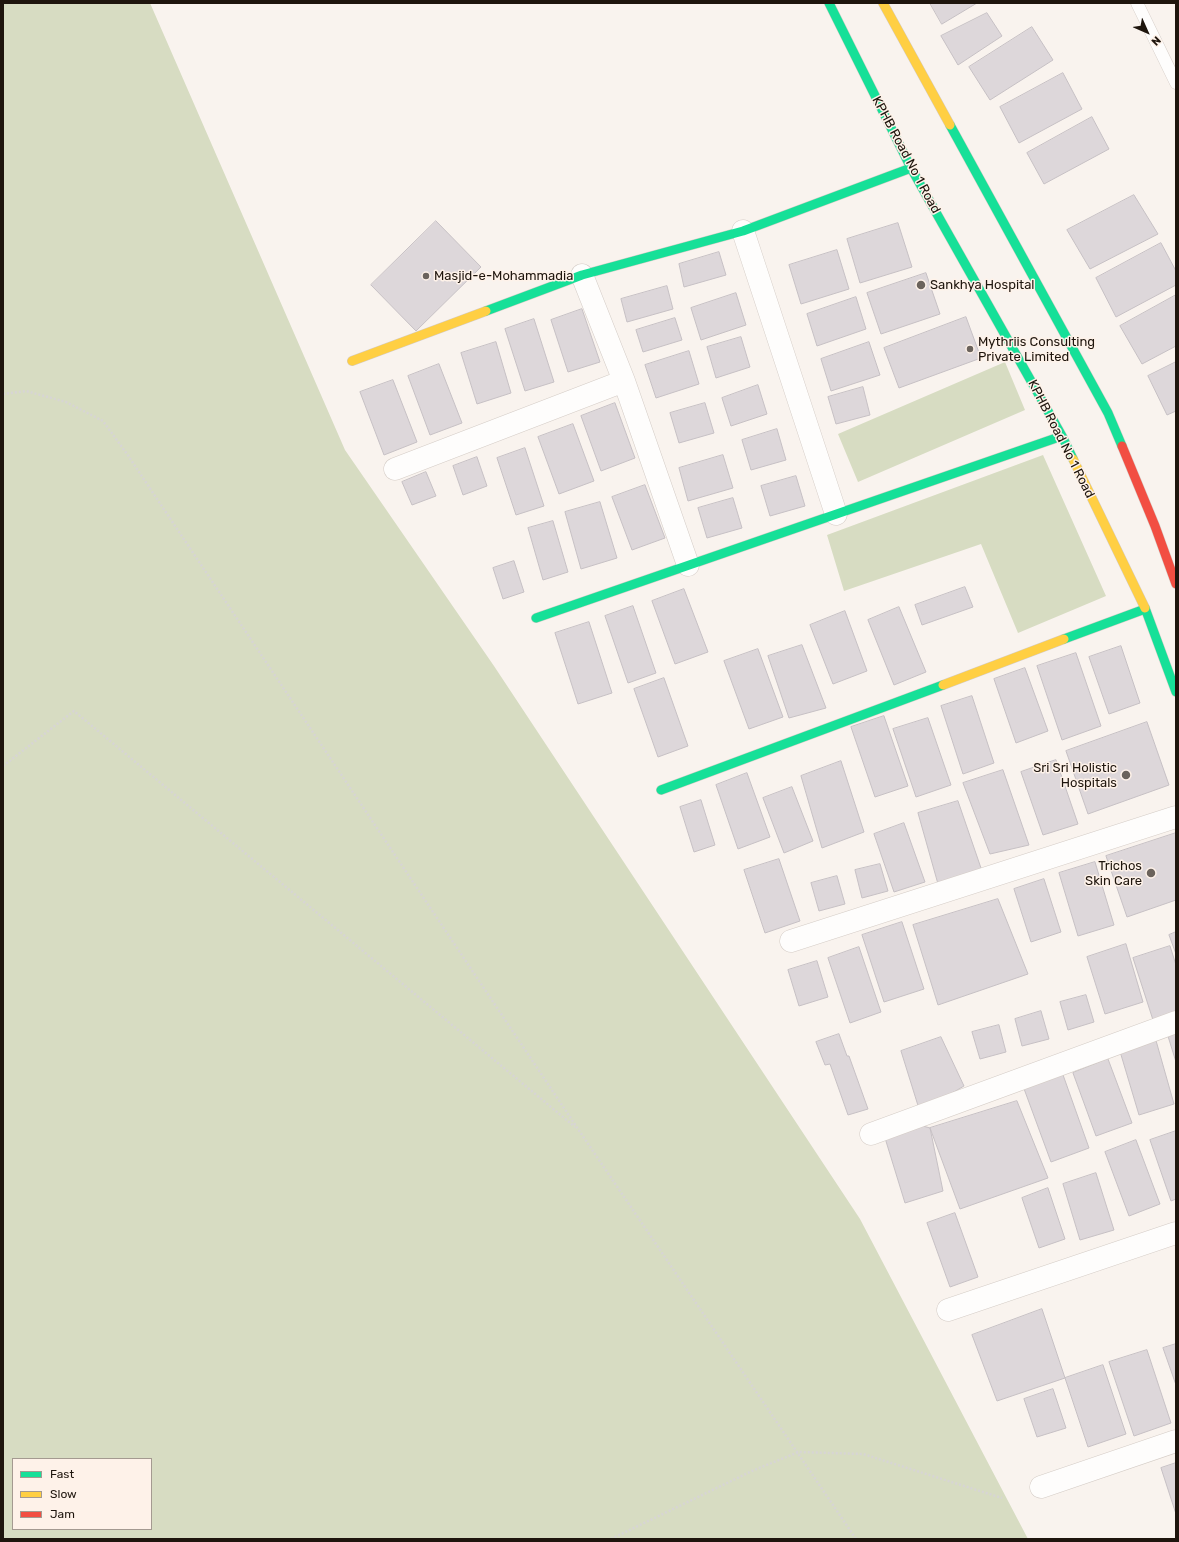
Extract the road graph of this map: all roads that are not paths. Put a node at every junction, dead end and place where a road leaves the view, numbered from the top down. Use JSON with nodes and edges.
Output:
{"nodes":[{"id":1,"x":829,"y":3,"type":"edge"},
{"id":2,"x":883,"y":3,"type":"edge"},
{"id":3,"x":1137,"y":3,"type":"edge"},
{"id":4,"x":1176,"y":83,"type":"edge"},
{"id":5,"x":911,"y":168,"type":"junction"},
{"id":6,"x":743,"y":231,"type":"junction"},
{"id":7,"x":582,"y":274,"type":"junction"},
{"id":8,"x":352,"y":362,"type":"dead end"},
{"id":9,"x":624,"y":381,"type":"junction"},
{"id":10,"x":1062,"y":436,"type":"junction"},
{"id":11,"x":395,"y":469,"type":"dead end"},
{"id":12,"x":836,"y":514,"type":"junction"},
{"id":13,"x":688,"y":565,"type":"junction"},
{"id":14,"x":1176,"y":584,"type":"edge"},
{"id":15,"x":1145,"y":608,"type":"junction"},
{"id":16,"x":536,"y":618,"type":"dead end"},
{"id":17,"x":1176,"y":692,"type":"edge"},
{"id":18,"x":661,"y":790,"type":"dead end"},
{"id":19,"x":1176,"y":817,"type":"edge"},
{"id":20,"x":791,"y":941,"type":"dead end"},
{"id":21,"x":1176,"y":1022,"type":"edge"},
{"id":22,"x":871,"y":1134,"type":"dead end"},
{"id":23,"x":1176,"y":1233,"type":"edge"},
{"id":24,"x":948,"y":1310,"type":"dead end"},
{"id":25,"x":1176,"y":1441,"type":"edge"},
{"id":26,"x":1041,"y":1487,"type":"dead end"}],
"edges":[{"from":1,"to":5,"type":"street","name":"KPHB Road No 1 Road"},
{"from":2,"to":14,"type":"street"},
{"from":3,"to":4,"type":"lane"},
{"from":5,"to":6,"type":"street"},
{"from":5,"to":10,"type":"street","name":"KPHB Road No 1 Road"},
{"from":6,"to":7,"type":"street"},
{"from":6,"to":12,"type":"street"},
{"from":7,"to":8,"type":"street"},
{"from":7,"to":9,"type":"street"},
{"from":9,"to":11,"type":"street"},
{"from":9,"to":13,"type":"street"},
{"from":10,"to":12,"type":"street"},
{"from":10,"to":15,"type":"street","name":"KPHB Road No 1 Road"},
{"from":12,"to":13,"type":"street"},
{"from":13,"to":16,"type":"street"},
{"from":15,"to":17,"type":"street","name":"KPHB Road No 1 Road"},
{"from":15,"to":18,"type":"street"},
{"from":19,"to":20,"type":"street"},
{"from":21,"to":22,"type":"street"},
{"from":23,"to":24,"type":"street"},
{"from":25,"to":26,"type":"street"}]}
